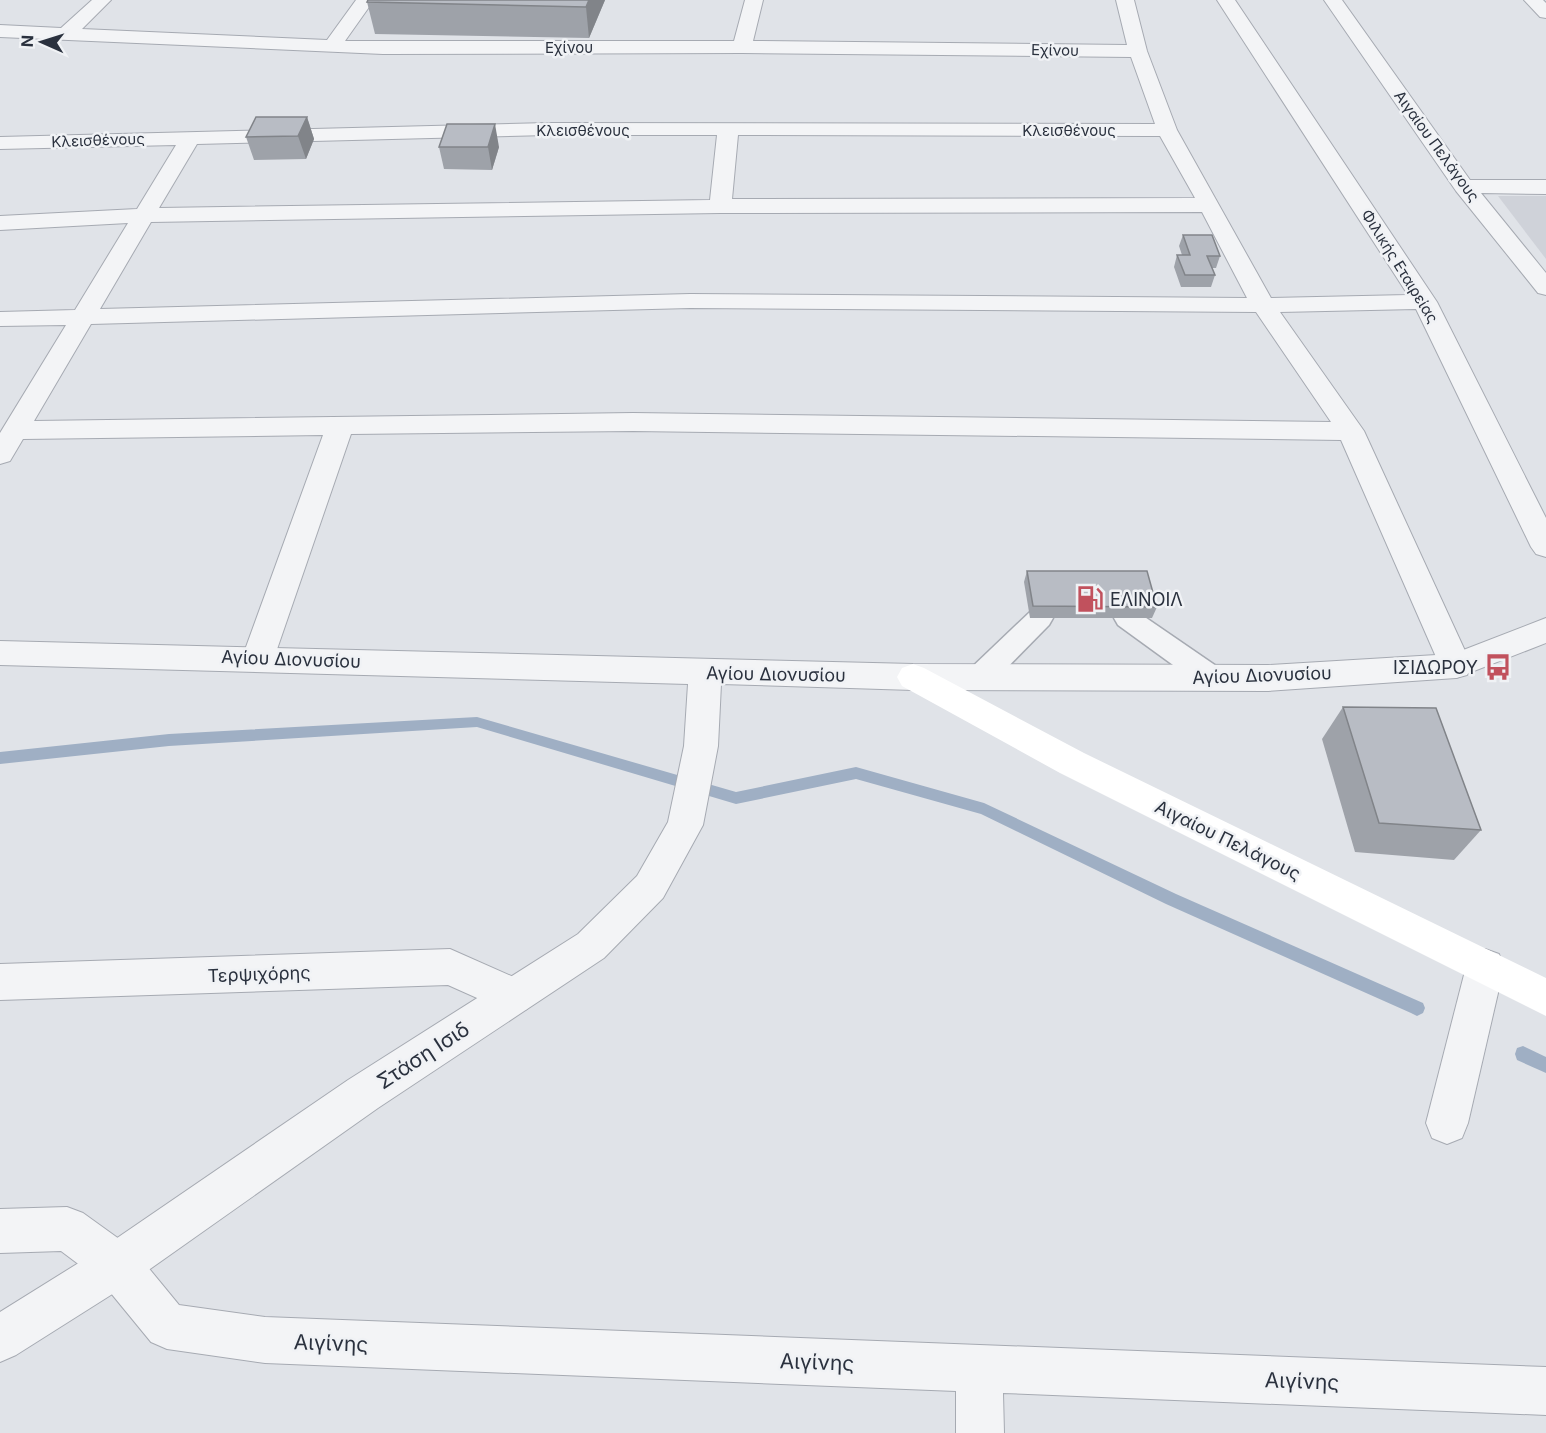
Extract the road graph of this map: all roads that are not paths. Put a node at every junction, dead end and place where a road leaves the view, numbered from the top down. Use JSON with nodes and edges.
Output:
{"nodes":[{"id":1,"x":102,"y":0,"type":"edge"},
{"id":2,"x":365,"y":0,"type":"edge"},
{"id":3,"x":754,"y":0,"type":"edge"},
{"id":4,"x":1125,"y":0,"type":"edge"},
{"id":5,"x":1226,"y":0,"type":"edge"},
{"id":6,"x":1333,"y":0,"type":"edge"},
{"id":7,"x":1533,"y":0,"type":"edge"},
{"id":8,"x":1546,"y":13,"type":"edge"},
{"id":9,"x":0,"y":32,"type":"edge"},
{"id":10,"x":66,"y":34,"type":"junction"},
{"id":11,"x":332,"y":46,"type":"junction"},
{"id":12,"x":742,"y":47,"type":"junction"},
{"id":13,"x":1138,"y":51,"type":"junction"},
{"id":14,"x":1167,"y":130,"type":"junction"},
{"id":15,"x":728,"y":131,"type":"junction"},
{"id":16,"x":191,"y":136,"type":"junction"},
{"id":17,"x":0,"y":143,"type":"edge"},
{"id":18,"x":1464,"y":186,"type":"junction"},
{"id":19,"x":1546,"y":187,"type":"edge"},
{"id":20,"x":1210,"y":205,"type":"junction"},
{"id":21,"x":720,"y":206,"type":"junction"},
{"id":22,"x":146,"y":215,"type":"junction"},
{"id":23,"x":0,"y":224,"type":"edge"},
{"id":24,"x":1546,"y":288,"type":"edge"},
{"id":25,"x":1425,"y":302,"type":"junction"},
{"id":26,"x":1263,"y":305,"type":"junction"},
{"id":27,"x":84,"y":315,"type":"junction"},
{"id":28,"x":0,"y":319,"type":"edge"},
{"id":29,"x":340,"y":426,"type":"junction"},
{"id":30,"x":15,"y":430,"type":"junction"},
{"id":31,"x":1351,"y":431,"type":"junction"},
{"id":32,"x":0,"y":455,"type":"edge"},
{"id":33,"x":1546,"y":547,"type":"edge"},
{"id":34,"x":1040,"y":618,"type":"edge"},
{"id":35,"x":1126,"y":618,"type":"edge"},
{"id":36,"x":1546,"y":630,"type":"edge"},
{"id":37,"x":0,"y":653,"type":"edge"},
{"id":38,"x":258,"y":658,"type":"junction"},
{"id":39,"x":1456,"y":666,"type":"junction"},
{"id":40,"x":705,"y":673,"type":"junction"},
{"id":41,"x":913,"y":677,"type":"junction"},
{"id":42,"x":980,"y":678,"type":"junction"},
{"id":43,"x":1212,"y":678,"type":"junction"},
{"id":44,"x":1485,"y":967,"type":"junction"},
{"id":45,"x":0,"y":982,"type":"edge"},
{"id":46,"x":513,"y":996,"type":"junction"},
{"id":47,"x":1546,"y":998,"type":"edge"},
{"id":48,"x":1446,"y":1123,"type":"dead end"},
{"id":49,"x":0,"y":1231,"type":"edge"},
{"id":50,"x":117,"y":1265,"type":"junction"},
{"id":51,"x":0,"y":1339,"type":"edge"},
{"id":52,"x":979,"y":1369,"type":"junction"},
{"id":53,"x":1546,"y":1391,"type":"edge"},
{"id":54,"x":980,"y":1433,"type":"edge"}],
"edges":[{"from":1,"to":10,"type":"street"},
{"from":2,"to":11,"type":"street"},
{"from":3,"to":12,"type":"street"},
{"from":4,"to":13,"type":"street"},
{"from":5,"to":25,"type":"street","name":"Φιλικής Εταιρείας"},
{"from":6,"to":18,"type":"street","name":"Αιγαίου Πελάγους"},
{"from":7,"to":8,"type":"street"},
{"from":9,"to":10,"type":"street","name":"Εχίνου"},
{"from":10,"to":11,"type":"street","name":"Εχίνου"},
{"from":11,"to":12,"type":"street","name":"Εχίνου"},
{"from":12,"to":13,"type":"street","name":"Εχίνου"},
{"from":13,"to":14,"type":"street"},
{"from":14,"to":15,"type":"street","name":"Κλεισθένους"},
{"from":14,"to":20,"type":"street"},
{"from":15,"to":16,"type":"street","name":"Κλεισθένους"},
{"from":15,"to":21,"type":"street"},
{"from":16,"to":17,"type":"street","name":"Κλεισθένους"},
{"from":16,"to":22,"type":"street"},
{"from":18,"to":19,"type":"street"},
{"from":18,"to":24,"type":"street","name":"Αιγαίου Πελάγους"},
{"from":20,"to":21,"type":"street"},
{"from":20,"to":26,"type":"street"},
{"from":21,"to":22,"type":"street"},
{"from":22,"to":23,"type":"street"},
{"from":22,"to":27,"type":"street"},
{"from":25,"to":26,"type":"street"},
{"from":25,"to":33,"type":"street","name":"Φιλικής Εταιρείας"},
{"from":26,"to":27,"type":"street"},
{"from":26,"to":31,"type":"street"},
{"from":27,"to":28,"type":"street"},
{"from":27,"to":30,"type":"street"},
{"from":29,"to":30,"type":"street"},
{"from":29,"to":31,"type":"street"},
{"from":29,"to":38,"type":"street"},
{"from":30,"to":32,"type":"street"},
{"from":31,"to":39,"type":"street"},
{"from":34,"to":42,"type":"lane"},
{"from":35,"to":43,"type":"lane"},
{"from":36,"to":39,"type":"street","name":"Αγίου Διονυσίου"},
{"from":37,"to":38,"type":"street","name":"Αγίου Διονυσίου"},
{"from":38,"to":40,"type":"street","name":"Αγίου Διονυσίου"},
{"from":39,"to":43,"type":"street","name":"Αγίου Διονυσίου"},
{"from":40,"to":41,"type":"street","name":"Αγίου Διονυσίου"},
{"from":40,"to":46,"type":"street","name":"Στάση Ισιδ"},
{"from":41,"to":42,"type":"street","name":"Αγίου Διονυσίου"},
{"from":41,"to":44,"type":"main road","name":"Αιγαίου Πελάγους"},
{"from":42,"to":43,"type":"street","name":"Αγίου Διονυσίου"},
{"from":44,"to":47,"type":"main road","name":"Αιγαίου Πελάγους"},
{"from":44,"to":48,"type":"street"},
{"from":45,"to":46,"type":"street","name":"Τερψιχόρης"},
{"from":46,"to":50,"type":"street","name":"Στάση Ισιδ"},
{"from":49,"to":50,"type":"street","name":"Αιγίνης"},
{"from":50,"to":51,"type":"street","name":"Στάση Ισιδ"},
{"from":50,"to":52,"type":"street","name":"Αιγίνης"},
{"from":52,"to":53,"type":"street","name":"Αιγίνης"},
{"from":52,"to":54,"type":"street"}]}
